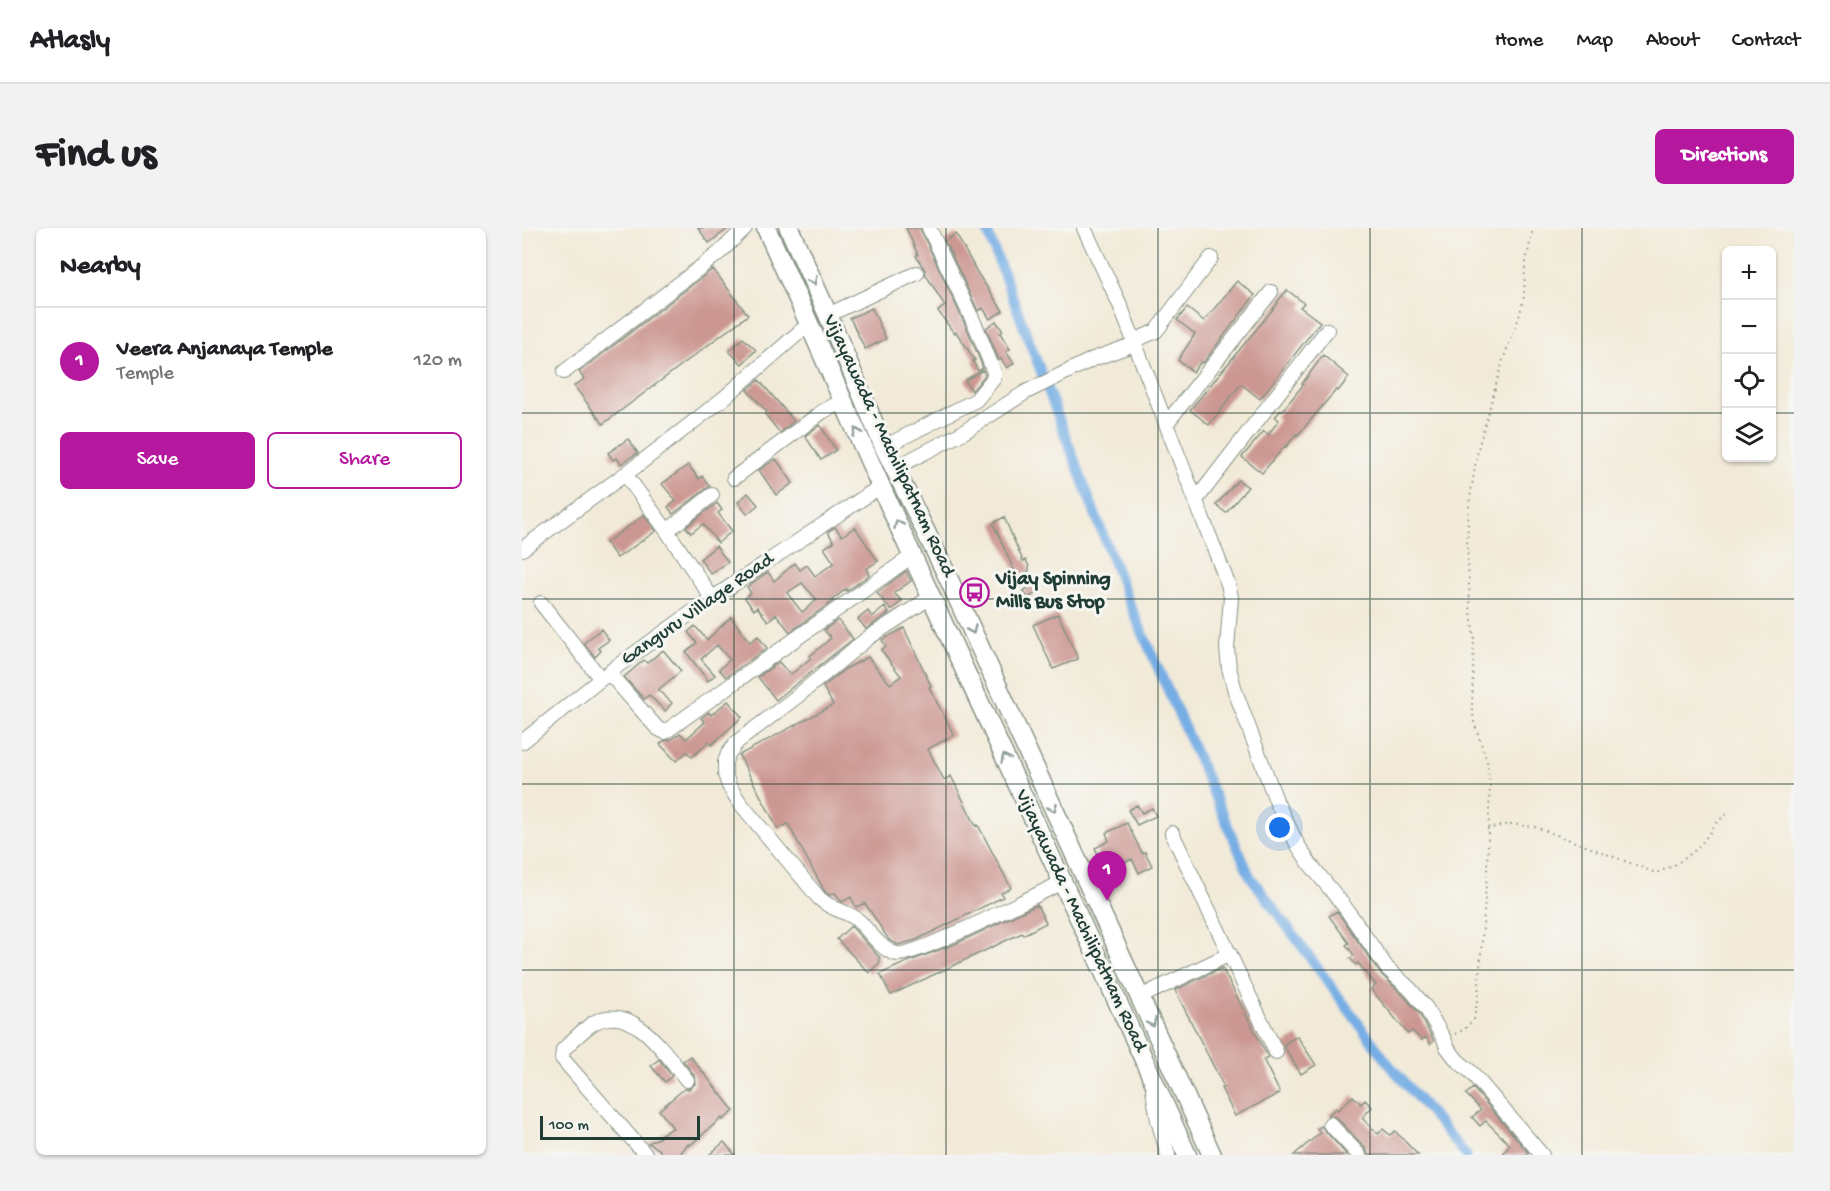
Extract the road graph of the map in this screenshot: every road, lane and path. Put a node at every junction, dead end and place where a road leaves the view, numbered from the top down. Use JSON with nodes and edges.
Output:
{"nodes":[{"id":1,"x":745,"y":228,"type":"edge"},
{"id":2,"x":766,"y":228,"type":"edge"},
{"id":3,"x":789,"y":228,"type":"edge"},
{"id":4,"x":929,"y":228,"type":"edge"},
{"id":5,"x":1084,"y":228,"type":"edge"},
{"id":6,"x":1533,"y":228,"type":"edge"},
{"id":7,"x":1211,"y":258,"type":"dead end"},
{"id":8,"x":917,"y":273,"type":"dead end"},
{"id":9,"x":1271,"y":292,"type":"dead end"},
{"id":10,"x":828,"y":315,"type":"junction"},
{"id":11,"x":810,"y":323,"type":"junction"},
{"id":12,"x":1327,"y":330,"type":"dead end"},
{"id":13,"x":1135,"y":342,"type":"junction"},
{"id":14,"x":564,"y":372,"type":"dead end"},
{"id":15,"x":844,"y":404,"type":"junction"},
{"id":16,"x":1166,"y":424,"type":"junction"},
{"id":17,"x":884,"y":447,"type":"junction"},
{"id":18,"x":894,"y":468,"type":"junction"},
{"id":19,"x":625,"y":474,"type":"junction"},
{"id":20,"x":734,"y":478,"type":"dead end"},
{"id":21,"x":881,"y":486,"type":"junction"},
{"id":22,"x":712,"y":495,"type":"dead end"},
{"id":23,"x":1196,"y":500,"type":"junction"},
{"id":24,"x":667,"y":531,"type":"junction"},
{"id":25,"x":522,"y":549,"type":"edge"},
{"id":26,"x":912,"y":556,"type":"junction"},
{"id":27,"x":931,"y":597,"type":"junction"},
{"id":28,"x":712,"y":598,"type":"junction"},
{"id":29,"x":541,"y":603,"type":"dead end"},
{"id":30,"x":605,"y":676,"type":"junction"},
{"id":31,"x":522,"y":742,"type":"edge"},
{"id":32,"x":1728,"y":814,"type":"dead end"},
{"id":33,"x":1487,"y":829,"type":"junction"},
{"id":34,"x":1172,"y":833,"type":"dead end"},
{"id":35,"x":1063,"y":882,"type":"junction"},
{"id":36,"x":1230,"y":954,"type":"junction"},
{"id":37,"x":1140,"y":997,"type":"junction"},
{"id":38,"x":1444,"y":1039,"type":"junction"},
{"id":39,"x":1276,"y":1052,"type":"dead end"},
{"id":40,"x":1150,"y":1072,"type":"junction"},
{"id":41,"x":687,"y":1080,"type":"dead end"},
{"id":42,"x":1330,"y":1124,"type":"dead end"},
{"id":43,"x":646,"y":1155,"type":"edge"},
{"id":44,"x":1168,"y":1155,"type":"edge"},
{"id":45,"x":1186,"y":1155,"type":"edge"},
{"id":46,"x":1212,"y":1155,"type":"edge"},
{"id":47,"x":1359,"y":1155,"type":"edge"},
{"id":48,"x":1542,"y":1155,"type":"edge"}],
"edges":[{"from":1,"to":14,"type":"street"},
{"from":2,"to":11,"type":"highway","name":"Vijayawada - Machilipatnam Road"},
{"from":3,"to":10,"type":"highway","name":"Vijayawada - Machilipatnam Road","one_way":true},
{"from":4,"to":17,"type":"street"},
{"from":5,"to":13,"type":"street"},
{"from":6,"to":33,"type":"path"},
{"from":7,"to":13,"type":"street"},
{"from":8,"to":10,"type":"street"},
{"from":9,"to":16,"type":"street"},
{"from":10,"to":17,"type":"highway","name":"Vijayawada - Machilipatnam Road"},
{"from":11,"to":15,"type":"highway","name":"Vijayawada - Machilipatnam Road"},
{"from":11,"to":19,"type":"street"},
{"from":12,"to":23,"type":"street"},
{"from":13,"to":16,"type":"street"},
{"from":13,"to":18,"type":"street"},
{"from":15,"to":20,"type":"street"},
{"from":21,"to":15,"type":"highway","name":"Vijayawada - Machilipatnam Road","one_way":true},
{"from":16,"to":23,"type":"street"},
{"from":17,"to":18,"type":"highway","name":"Vijayawada - Machilipatnam Road"},
{"from":18,"to":37,"type":"highway","name":"Vijayawada - Machilipatnam Road","one_way":true},
{"from":19,"to":24,"type":"street"},
{"from":19,"to":25,"type":"street"},
{"from":26,"to":21,"type":"highway","name":"Vijayawada - Machilipatnam Road","one_way":true},
{"from":21,"to":28,"type":"street","name":"Ganguru Village Road"},
{"from":22,"to":24,"type":"street"},
{"from":23,"to":38,"type":"street"},
{"from":24,"to":28,"type":"street"},
{"from":26,"to":27,"type":"highway","name":"Vijayawada - Machilipatnam Road"},
{"from":26,"to":30,"type":"street"},
{"from":35,"to":27,"type":"highway","name":"Vijayawada - Machilipatnam Road","one_way":true},
{"from":27,"to":35,"type":"street"},
{"from":28,"to":30,"type":"street","name":"Ganguru Village Road"},
{"from":29,"to":30,"type":"street"},
{"from":30,"to":31,"type":"street","name":"Ganguru Village Road"},
{"from":32,"to":33,"type":"path"},
{"from":33,"to":38,"type":"path"},
{"from":34,"to":36,"type":"street"},
{"from":35,"to":40,"type":"highway","name":"Vijayawada - Machilipatnam Road"},
{"from":36,"to":37,"type":"street"},
{"from":36,"to":39,"type":"street"},
{"from":37,"to":46,"type":"highway","name":"Vijayawada - Machilipatnam Road","one_way":true},
{"from":38,"to":48,"type":"street"},
{"from":40,"to":44,"type":"street"},
{"from":40,"to":45,"type":"highway","name":"Vijayawada - Machilipatnam Road"},
{"from":41,"to":43,"type":"street"},
{"from":42,"to":47,"type":"street"}]}
